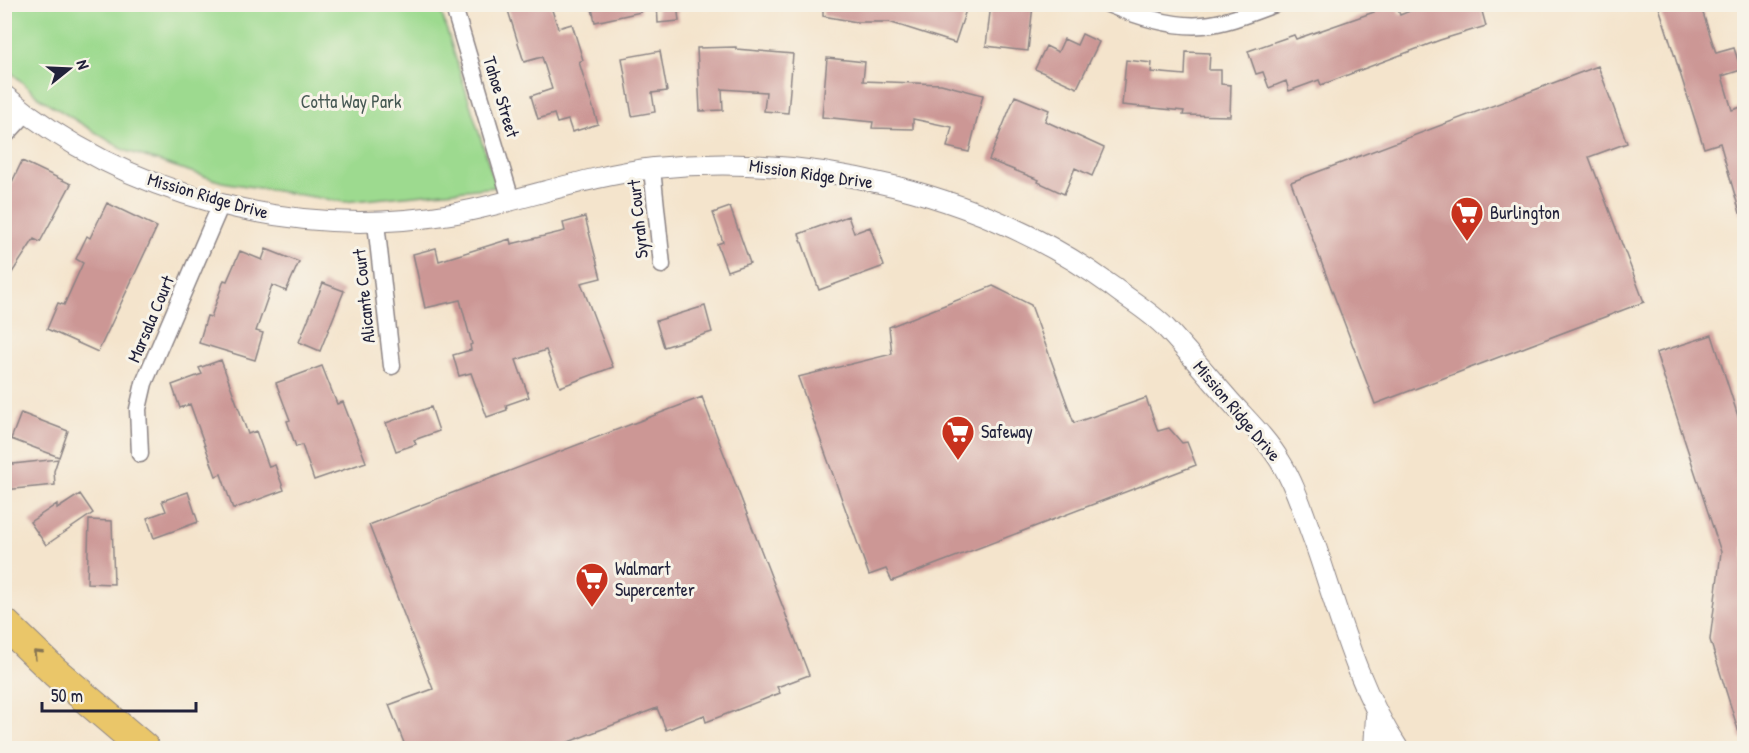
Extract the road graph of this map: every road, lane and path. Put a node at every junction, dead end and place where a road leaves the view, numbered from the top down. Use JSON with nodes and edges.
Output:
{"nodes":[{"id":1,"x":453,"y":4,"type":"edge"},
{"id":2,"x":1108,"y":4,"type":"edge"},
{"id":3,"x":1275,"y":4,"type":"edge"},
{"id":4,"x":1254,"y":8,"type":"edge"},
{"id":5,"x":4,"y":95,"type":"edge"},
{"id":6,"x":26,"y":113,"type":"junction"},
{"id":7,"x":4,"y":137,"type":"edge"},
{"id":8,"x":652,"y":168,"type":"junction"},
{"id":9,"x":511,"y":200,"type":"junction"},
{"id":10,"x":221,"y":204,"type":"junction"},
{"id":11,"x":376,"y":223,"type":"junction"},
{"id":12,"x":662,"y":265,"type":"dead end"},
{"id":13,"x":392,"y":366,"type":"dead end"},
{"id":14,"x":140,"y":454,"type":"dead end"},
{"id":15,"x":4,"y":623,"type":"edge"},
{"id":16,"x":1376,"y":716,"type":"junction"},
{"id":17,"x":144,"y":748,"type":"edge"},
{"id":18,"x":1374,"y":748,"type":"edge"},
{"id":19,"x":1398,"y":748,"type":"edge"}],
"edges":[{"from":1,"to":9,"type":"street","name":"Tahoe Street"},
{"from":2,"to":4,"type":"street"},
{"from":3,"to":4,"type":"street"},
{"from":5,"to":6,"type":"street","name":"Mission Ridge Drive"},
{"from":6,"to":7,"type":"street"},
{"from":6,"to":10,"type":"street","name":"Mission Ridge Drive"},
{"from":8,"to":9,"type":"street","name":"Mission Ridge Drive"},
{"from":8,"to":12,"type":"street","name":"Syrah Court"},
{"from":8,"to":16,"type":"street","name":"Mission Ridge Drive"},
{"from":9,"to":11,"type":"street","name":"Mission Ridge Drive"},
{"from":10,"to":11,"type":"street","name":"Mission Ridge Drive"},
{"from":10,"to":14,"type":"street","name":"Marsala Court"},
{"from":11,"to":13,"type":"street","name":"Alicante Court"},
{"from":17,"to":15,"type":"highway","one_way":true},
{"from":16,"to":18,"type":"street","name":"Mission Ridge Drive"},
{"from":16,"to":19,"type":"street","name":"Mission Ridge Drive"}]}
